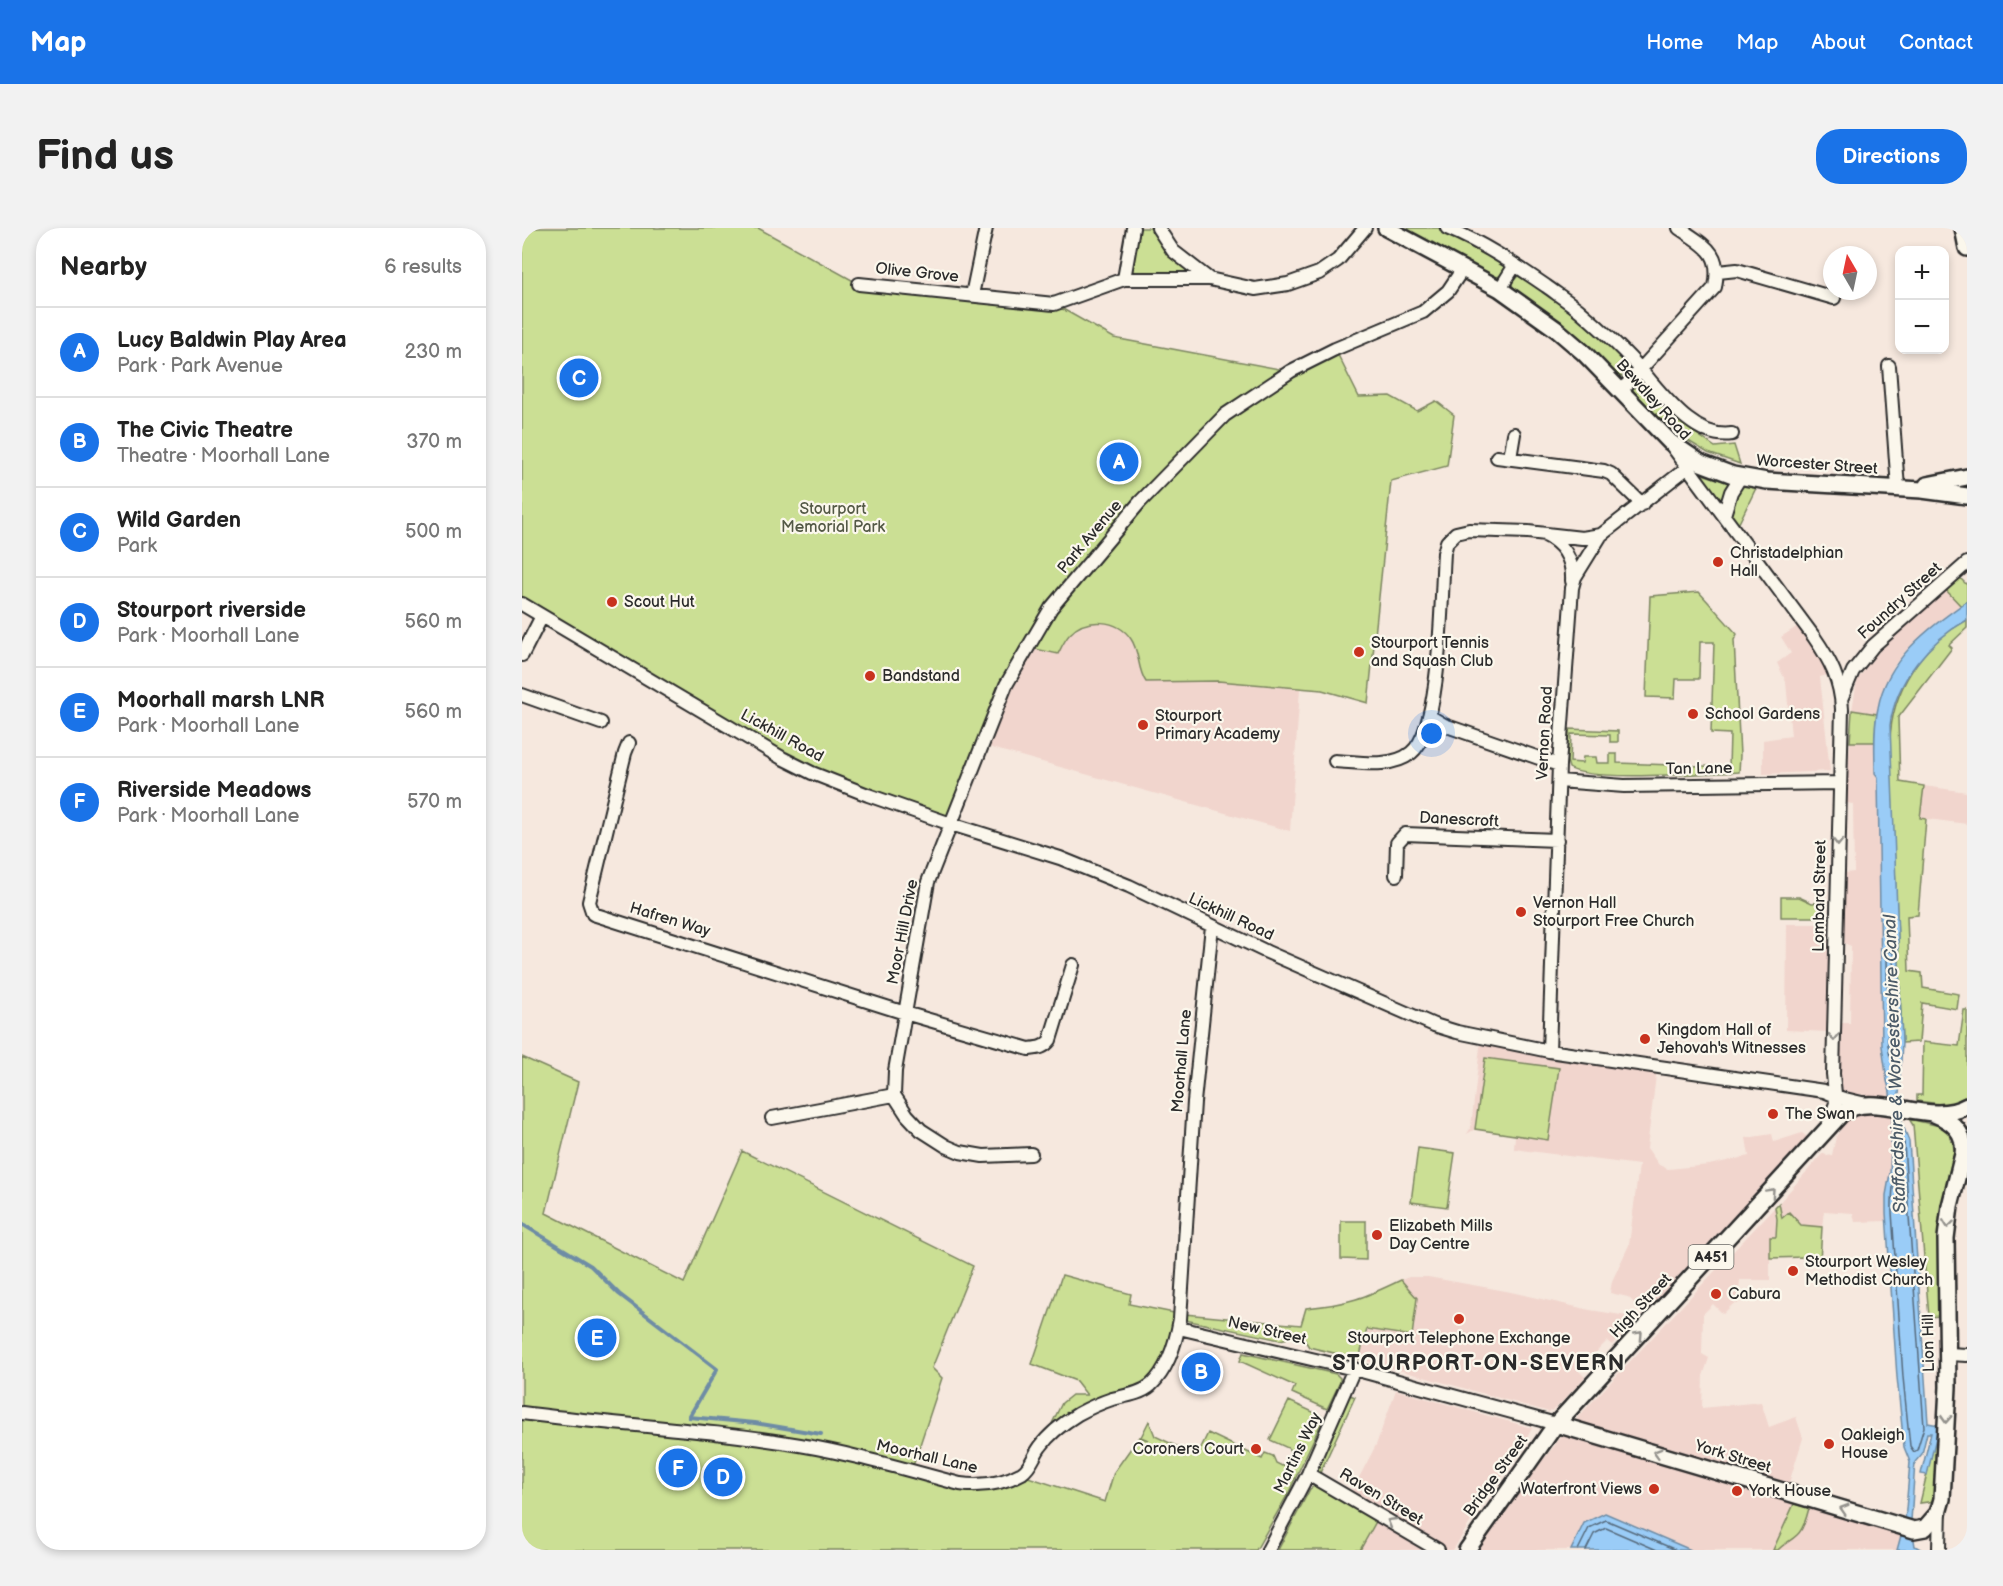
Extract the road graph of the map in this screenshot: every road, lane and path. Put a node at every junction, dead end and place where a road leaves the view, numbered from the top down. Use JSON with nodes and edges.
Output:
{"nodes":[{"id":1,"x":986,"y":228,"type":"edge"},
{"id":2,"x":1133,"y":228,"type":"edge"},
{"id":3,"x":1158,"y":228,"type":"edge"},
{"id":4,"x":1365,"y":228,"type":"edge"},
{"id":5,"x":1386,"y":228,"type":"edge"},
{"id":6,"x":1447,"y":228,"type":"edge"},
{"id":7,"x":1679,"y":228,"type":"edge"},
{"id":8,"x":1515,"y":265,"type":"junction"},
{"id":9,"x":1462,"y":270,"type":"junction"},
{"id":10,"x":1718,"y":272,"type":"junction"},
{"id":11,"x":1124,"y":279,"type":"junction"},
{"id":12,"x":1209,"y":279,"type":"junction"},
{"id":13,"x":859,"y":284,"type":"dead end"},
{"id":14,"x":1500,"y":289,"type":"junction"},
{"id":15,"x":972,"y":295,"type":"junction"},
{"id":16,"x":1823,"y":295,"type":"edge"},
{"id":17,"x":1889,"y":366,"type":"dead end"},
{"id":18,"x":1642,"y":370,"type":"junction"},
{"id":19,"x":1621,"y":391,"type":"junction"},
{"id":20,"x":1514,"y":434,"type":"dead end"},
{"id":21,"x":1732,"y":434,"type":"dead end"},
{"id":22,"x":1670,"y":442,"type":"junction"},
{"id":23,"x":1497,"y":457,"type":"dead end"},
{"id":24,"x":1510,"y":458,"type":"junction"},
{"id":25,"x":1687,"y":468,"type":"junction"},
{"id":26,"x":1741,"y":476,"type":"junction"},
{"id":27,"x":1967,"y":477,"type":"edge"},
{"id":28,"x":1898,"y":488,"type":"junction"},
{"id":29,"x":1967,"y":488,"type":"edge"},
{"id":30,"x":1944,"y":492,"type":"junction"},
{"id":31,"x":1967,"y":496,"type":"edge"},
{"id":32,"x":1642,"y":504,"type":"junction"},
{"id":33,"x":1724,"y":515,"type":"junction"},
{"id":34,"x":1541,"y":533,"type":"junction"},
{"id":35,"x":1601,"y":535,"type":"junction"},
{"id":36,"x":1965,"y":570,"type":"edge"},
{"id":37,"x":1572,"y":588,"type":"junction"},
{"id":38,"x":522,"y":604,"type":"edge"},
{"id":39,"x":542,"y":616,"type":"junction"},
{"id":40,"x":522,"y":655,"type":"edge"},
{"id":41,"x":522,"y":695,"type":"edge"},
{"id":42,"x":1842,"y":698,"type":"junction"},
{"id":43,"x":1429,"y":716,"type":"junction"},
{"id":44,"x":601,"y":723,"type":"dead end"},
{"id":45,"x":629,"y":743,"type":"dead end"},
{"id":46,"x":1335,"y":761,"type":"dead end"},
{"id":47,"x":1559,"y":765,"type":"junction"},
{"id":48,"x":1559,"y":781,"type":"junction"},
{"id":49,"x":1839,"y":783,"type":"junction"},
{"id":50,"x":951,"y":824,"type":"junction"},
{"id":51,"x":1557,"y":840,"type":"junction"},
{"id":52,"x":1396,"y":875,"type":"dead end"},
{"id":53,"x":1212,"y":926,"type":"junction"},
{"id":54,"x":1073,"y":965,"type":"dead end"},
{"id":55,"x":905,"y":1012,"type":"junction"},
{"id":56,"x":1549,"y":1051,"type":"junction"},
{"id":57,"x":894,"y":1095,"type":"junction"},
{"id":58,"x":1834,"y":1095,"type":"junction"},
{"id":59,"x":1879,"y":1106,"type":"junction"},
{"id":60,"x":1967,"y":1106,"type":"edge"},
{"id":61,"x":1934,"y":1114,"type":"junction"},
{"id":62,"x":772,"y":1118,"type":"dead end"},
{"id":63,"x":1825,"y":1131,"type":"junction"},
{"id":64,"x":1965,"y":1150,"type":"edge"},
{"id":65,"x":1031,"y":1154,"type":"dead end"},
{"id":66,"x":1179,"y":1328,"type":"junction"},
{"id":67,"x":1948,"y":1354,"type":"junction"},
{"id":68,"x":1967,"y":1355,"type":"edge"},
{"id":69,"x":1354,"y":1368,"type":"junction"},
{"id":70,"x":1570,"y":1409,"type":"junction"},
{"id":71,"x":522,"y":1413,"type":"edge"},
{"id":72,"x":1556,"y":1424,"type":"junction"},
{"id":73,"x":1575,"y":1429,"type":"junction"},
{"id":74,"x":1308,"y":1474,"type":"junction"},
{"id":75,"x":1939,"y":1509,"type":"junction"},
{"id":76,"x":1907,"y":1528,"type":"junction"},
{"id":77,"x":1268,"y":1550,"type":"edge"},
{"id":78,"x":1438,"y":1550,"type":"edge"},
{"id":79,"x":1467,"y":1550,"type":"edge"},
{"id":80,"x":1938,"y":1550,"type":"edge"}],
"edges":[{"from":1,"to":15,"type":"street","name":"Olive Grove"},
{"from":2,"to":11,"type":"street"},
{"from":3,"to":12,"type":"street"},
{"from":4,"to":12,"type":"street"},
{"from":5,"to":9,"type":"main road","name":"Bewdley Road"},
{"from":6,"to":8,"type":"street","name":"Bewdley Road"},
{"from":7,"to":10,"type":"street"},
{"from":8,"to":14,"type":"street"},
{"from":8,"to":18,"type":"street","name":"Bewdley Road"},
{"from":9,"to":14,"type":"main road","name":"Bewdley Road"},
{"from":9,"to":50,"type":"street","name":"Park Avenue"},
{"from":10,"to":16,"type":"street"},
{"from":10,"to":18,"type":"street"},
{"from":11,"to":12,"type":"street","name":"Olive Grove"},
{"from":11,"to":15,"type":"street","name":"Olive Grove"},
{"from":13,"to":15,"type":"street","name":"Olive Grove"},
{"from":14,"to":19,"type":"main road","name":"Bewdley Road"},
{"from":17,"to":28,"type":"street"},
{"from":18,"to":19,"type":"street"},
{"from":18,"to":21,"type":"street","name":"Bewdley Road"},
{"from":19,"to":22,"type":"main road","name":"Bewdley Road"},
{"from":20,"to":24,"type":"street"},
{"from":22,"to":25,"type":"street","name":"Bewdley Road"},
{"from":22,"to":26,"type":"main road","name":"Worcester Street"},
{"from":23,"to":24,"type":"street"},
{"from":24,"to":32,"type":"street"},
{"from":25,"to":32,"type":"street","name":"Vernon Road"},
{"from":25,"to":33,"type":"street","name":"Bewdley Road"},
{"from":26,"to":28,"type":"main road","name":"Worcester Street"},
{"from":26,"to":33,"type":"street"},
{"from":27,"to":28,"type":"main road","name":"Worcester Street"},
{"from":28,"to":30,"type":"main road","name":"Worcester Street"},
{"from":29,"to":30,"type":"main road","name":"Worcester Street"},
{"from":30,"to":31,"type":"main road","name":"Worcester Street"},
{"from":32,"to":35,"type":"street","name":"Vernon Road"},
{"from":33,"to":42,"type":"street","name":"Bewdley Road"},
{"from":34,"to":35,"type":"street"},
{"from":34,"to":37,"type":"street"},
{"from":34,"to":43,"type":"street"},
{"from":35,"to":37,"type":"street","name":"Vernon Road"},
{"from":36,"to":42,"type":"street","name":"Foundry Street"},
{"from":37,"to":47,"type":"street","name":"Vernon Road"},
{"from":38,"to":39,"type":"street","name":"Lickhill Road"},
{"from":39,"to":40,"type":"street"},
{"from":39,"to":50,"type":"street","name":"Lickhill Road"},
{"from":41,"to":44,"type":"street"},
{"from":42,"to":49,"type":"street","name":"Lombard Street"},
{"from":43,"to":46,"type":"street"},
{"from":43,"to":47,"type":"street"},
{"from":45,"to":55,"type":"street","name":"Hafren Way"},
{"from":47,"to":48,"type":"street","name":"Vernon Road"},
{"from":48,"to":49,"type":"street","name":"Tan Lane"},
{"from":48,"to":51,"type":"street","name":"Vernon Road"},
{"from":49,"to":58,"type":"street","name":"Lombard Street","one_way":true},
{"from":50,"to":53,"type":"street","name":"Lickhill Road"},
{"from":50,"to":55,"type":"street","name":"Moor Hill Drive"},
{"from":51,"to":52,"type":"street","name":"Danescroft"},
{"from":51,"to":56,"type":"street","name":"Vernon Road"},
{"from":53,"to":56,"type":"street","name":"Lickhill Road"},
{"from":53,"to":66,"type":"street","name":"Moorhall Lane"},
{"from":54,"to":55,"type":"street"},
{"from":55,"to":57,"type":"street","name":"Moor Hill Drive"},
{"from":56,"to":58,"type":"street","name":"Lickhill Road"},
{"from":57,"to":62,"type":"street"},
{"from":57,"to":65,"type":"street"},
{"from":58,"to":59,"type":"street"},
{"from":58,"to":63,"type":"street","name":"High Street"},
{"from":59,"to":61,"type":"main road","name":"High Street"},
{"from":59,"to":63,"type":"main road","name":"High Street","number":"A451"},
{"from":60,"to":61,"type":"main road"},
{"from":61,"to":64,"type":"main road"},
{"from":70,"to":63,"type":"main road","name":"High Street","number":"A451","one_way":true},
{"from":64,"to":67,"type":"main road","name":"Lion Hill","one_way":true},
{"from":66,"to":69,"type":"street","name":"New Street"},
{"from":66,"to":71,"type":"street","name":"Moorhall Lane"},
{"from":67,"to":68,"type":"street"},
{"from":67,"to":75,"type":"main road","name":"Lion Hill","one_way":true},
{"from":69,"to":72,"type":"street","name":"New Street"},
{"from":69,"to":74,"type":"street","name":"Martins Way"},
{"from":70,"to":72,"type":"main road","name":"High Street","number":"A451"},
{"from":70,"to":73,"type":"main road"},
{"from":72,"to":73,"type":"main road","name":"York Street"},
{"from":72,"to":79,"type":"main road","name":"Bridge Street","number":"A451"},
{"from":76,"to":73,"type":"main road","name":"York Street","one_way":true},
{"from":74,"to":77,"type":"street","name":"Martins Way"},
{"from":78,"to":74,"type":"street","name":"Raven Street","one_way":true},
{"from":75,"to":76,"type":"main road"},
{"from":75,"to":80,"type":"street","name":"Lion Hill"},
{"from":76,"to":80,"type":"street"}]}
